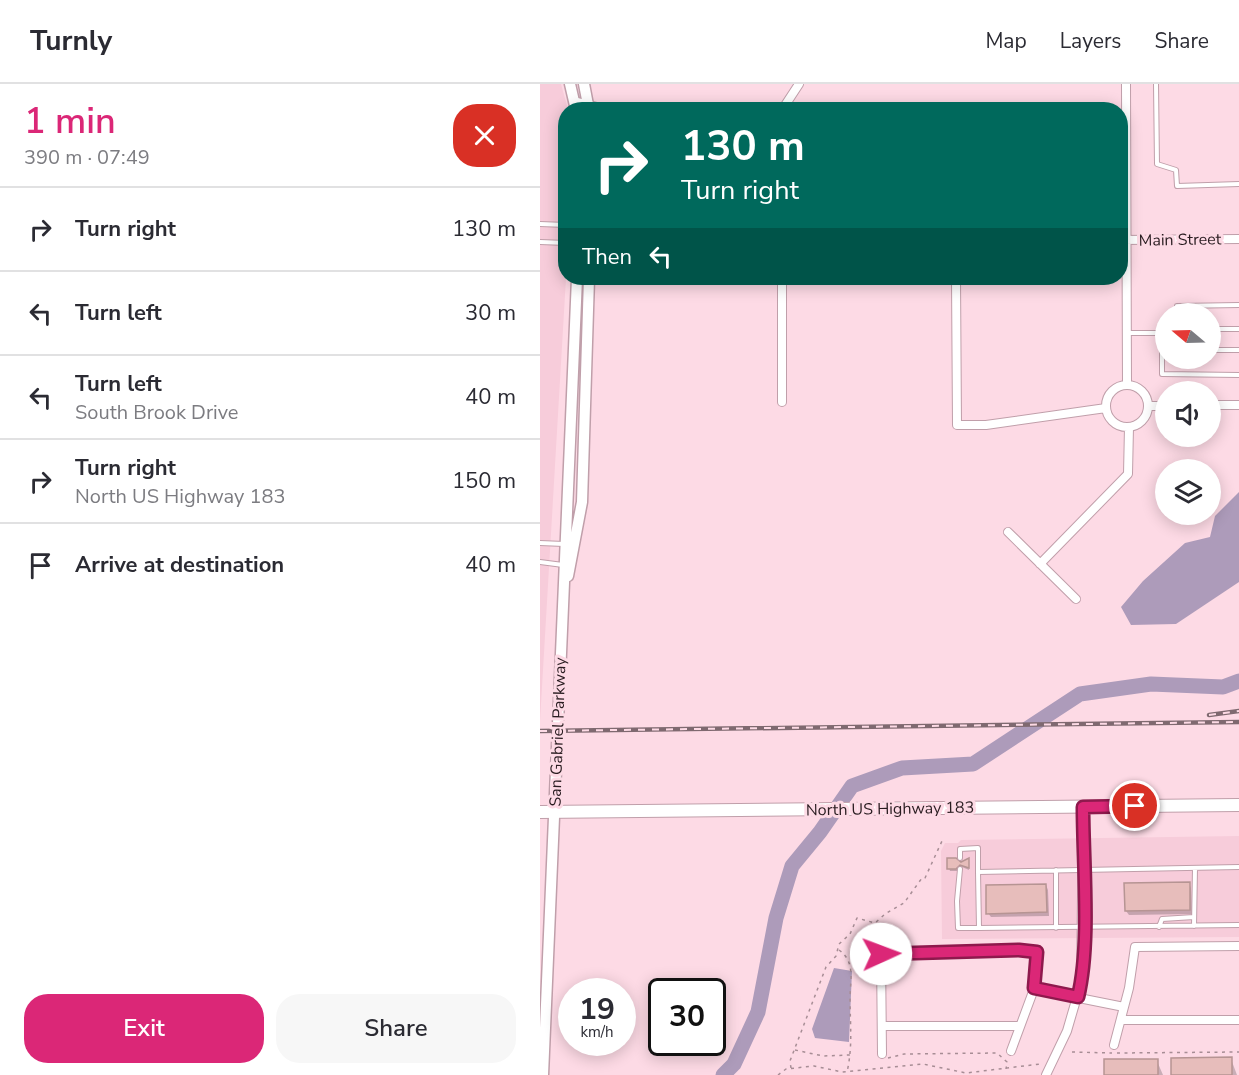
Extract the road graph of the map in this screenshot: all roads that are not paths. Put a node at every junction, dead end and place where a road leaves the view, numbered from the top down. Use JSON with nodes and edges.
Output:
{"nodes":[{"id":1,"x":570,"y":84,"type":"edge"},
{"id":2,"x":584,"y":84,"type":"edge"},
{"id":3,"x":799,"y":84,"type":"edge"},
{"id":4,"x":1126,"y":84,"type":"edge"},
{"id":5,"x":1156,"y":84,"type":"edge"},
{"id":6,"x":574,"y":102,"type":"edge"},
{"id":7,"x":588,"y":102,"type":"edge"},
{"id":8,"x":786,"y":102,"type":"edge"},
{"id":9,"x":1126,"y":102,"type":"edge"},
{"id":10,"x":1239,"y":184,"type":"edge"},
{"id":11,"x":540,"y":224,"type":"edge"},
{"id":12,"x":558,"y":225,"type":"edge"},
{"id":13,"x":1239,"y":239,"type":"edge"},
{"id":14,"x":1128,"y":240,"type":"edge"},
{"id":15,"x":540,"y":242,"type":"edge"},
{"id":16,"x":558,"y":243,"type":"edge"},
{"id":17,"x":577,"y":285,"type":"edge"},
{"id":18,"x":590,"y":285,"type":"edge"},
{"id":19,"x":782,"y":285,"type":"edge"},
{"id":20,"x":956,"y":285,"type":"edge"},
{"id":21,"x":1125,"y":285,"type":"edge"},
{"id":22,"x":1221,"y":305,"type":"edge"},
{"id":23,"x":1239,"y":305,"type":"edge"},
{"id":24,"x":1221,"y":329,"type":"edge"},
{"id":25,"x":1239,"y":329,"type":"edge"},
{"id":26,"x":1127,"y":333,"type":"junction"},
{"id":27,"x":1155,"y":334,"type":"edge"},
{"id":28,"x":1221,"y":350,"type":"edge"},
{"id":29,"x":1239,"y":350,"type":"edge"},
{"id":30,"x":1162,"y":369,"type":"edge"},
{"id":31,"x":1239,"y":375,"type":"edge"},
{"id":32,"x":1127,"y":385,"type":"junction"},
{"id":33,"x":782,"y":402,"type":"dead end"},
{"id":34,"x":1221,"y":405,"type":"edge"},
{"id":35,"x":1239,"y":405,"type":"edge"},
{"id":36,"x":1148,"y":406,"type":"junction"},
{"id":37,"x":1155,"y":406,"type":"edge"},
{"id":38,"x":1106,"y":408,"type":"junction"},
{"id":39,"x":1129,"y":427,"type":"junction"},
{"id":40,"x":1008,"y":532,"type":"dead end"},
{"id":41,"x":540,"y":543,"type":"edge"},
{"id":42,"x":564,"y":544,"type":"junction"},
{"id":43,"x":540,"y":562,"type":"edge"},
{"id":44,"x":1040,"y":564,"type":"junction"},
{"id":45,"x":563,"y":565,"type":"junction"},
{"id":46,"x":1076,"y":599,"type":"dead end"},
{"id":47,"x":563,"y":606,"type":"junction"},
{"id":48,"x":1239,"y":805,"type":"edge"},
{"id":49,"x":1083,"y":807,"type":"junction"},
{"id":50,"x":540,"y":812,"type":"edge"},
{"id":51,"x":555,"y":812,"type":"junction"},
{"id":52,"x":960,"y":858,"type":"dead end"},
{"id":53,"x":1239,"y":867,"type":"edge"},
{"id":54,"x":960,"y":868,"type":"dead end"},
{"id":55,"x":1195,"y":868,"type":"junction"},
{"id":56,"x":1083,"y":869,"type":"junction"},
{"id":57,"x":1056,"y":870,"type":"junction"},
{"id":58,"x":978,"y":872,"type":"junction"},
{"id":59,"x":1194,"y":917,"type":"junction"},
{"id":60,"x":1239,"y":925,"type":"edge"},
{"id":61,"x":1194,"y":926,"type":"junction"},
{"id":62,"x":1160,"y":927,"type":"junction"},
{"id":63,"x":979,"y":928,"type":"junction"},
{"id":64,"x":1056,"y":928,"type":"junction"},
{"id":65,"x":1084,"y":928,"type":"junction"},
{"id":66,"x":1239,"y":946,"type":"edge"},
{"id":67,"x":1034,"y":988,"type":"junction"},
{"id":68,"x":1078,"y":997,"type":"junction"},
{"id":69,"x":1124,"y":1007,"type":"junction"},
{"id":70,"x":1120,"y":1020,"type":"junction"},
{"id":71,"x":1239,"y":1020,"type":"edge"},
{"id":72,"x":882,"y":1026,"type":"junction"},
{"id":73,"x":1020,"y":1026,"type":"junction"},
{"id":74,"x":1114,"y":1045,"type":"dead end"},
{"id":75,"x":1011,"y":1051,"type":"dead end"},
{"id":76,"x":883,"y":1059,"type":"road end"},
{"id":77,"x":543,"y":1075,"type":"edge"},
{"id":78,"x":1046,"y":1075,"type":"edge"}],
"edges":[{"from":1,"to":6,"type":"street"},
{"from":2,"to":7,"type":"street"},
{"from":3,"to":8,"type":"street"},
{"from":4,"to":9,"type":"street"},
{"from":5,"to":10,"type":"lane"},
{"from":11,"to":12,"type":"lane"},
{"from":13,"to":14,"type":"street","name":"Main Street"},
{"from":15,"to":16,"type":"lane"},
{"from":17,"to":42,"type":"street","name":"San Gabriel Parkway"},
{"from":18,"to":47,"type":"street","name":"San Gabriel Parkway"},
{"from":19,"to":33,"type":"street"},
{"from":20,"to":38,"type":"street"},
{"from":21,"to":26,"type":"street"},
{"from":22,"to":23,"type":"lane"},
{"from":24,"to":25,"type":"lane"},
{"from":26,"to":27,"type":"lane"},
{"from":26,"to":32,"type":"street"},
{"from":28,"to":29,"type":"lane"},
{"from":30,"to":31,"type":"lane"},
{"from":32,"to":36,"type":"street"},
{"from":32,"to":38,"type":"street"},
{"from":34,"to":35,"type":"street"},
{"from":36,"to":37,"type":"street"},
{"from":36,"to":39,"type":"street"},
{"from":38,"to":39,"type":"street"},
{"from":39,"to":44,"type":"street"},
{"from":40,"to":44,"type":"street"},
{"from":41,"to":42,"type":"lane"},
{"from":42,"to":45,"type":"street","name":"San Gabriel Parkway"},
{"from":43,"to":45,"type":"lane"},
{"from":44,"to":46,"type":"street"},
{"from":45,"to":47,"type":"street","name":"San Gabriel Parkway"},
{"from":47,"to":51,"type":"street","name":"San Gabriel Parkway"},
{"from":48,"to":49,"type":"main road","name":"North US Highway 183"},
{"from":49,"to":51,"type":"main road","name":"North US Highway 183"},
{"from":49,"to":56,"type":"street"},
{"from":50,"to":51,"type":"main road","name":"North US Highway 183"},
{"from":51,"to":77,"type":"street","name":"San Gabriel Parkway"},
{"from":52,"to":58,"type":"lane"},
{"from":53,"to":55,"type":"lane"},
{"from":54,"to":63,"type":"lane"},
{"from":55,"to":56,"type":"lane"},
{"from":55,"to":59,"type":"lane"},
{"from":56,"to":57,"type":"lane"},
{"from":56,"to":65,"type":"street"},
{"from":57,"to":58,"type":"lane"},
{"from":57,"to":64,"type":"lane"},
{"from":58,"to":63,"type":"lane"},
{"from":59,"to":61,"type":"lane"},
{"from":59,"to":62,"type":"lane"},
{"from":60,"to":61,"type":"lane"},
{"from":61,"to":62,"type":"lane"},
{"from":62,"to":65,"type":"lane"},
{"from":63,"to":64,"type":"lane"},
{"from":64,"to":65,"type":"lane"},
{"from":65,"to":68,"type":"street"},
{"from":66,"to":69,"type":"street"},
{"from":67,"to":68,"type":"street"},
{"from":67,"to":72,"type":"street"},
{"from":67,"to":73,"type":"street"},
{"from":68,"to":69,"type":"street"},
{"from":68,"to":78,"type":"street"},
{"from":69,"to":70,"type":"street"},
{"from":70,"to":71,"type":"street"},
{"from":70,"to":74,"type":"street"},
{"from":72,"to":73,"type":"street"},
{"from":72,"to":76,"type":"street"},
{"from":73,"to":75,"type":"street"}]}
